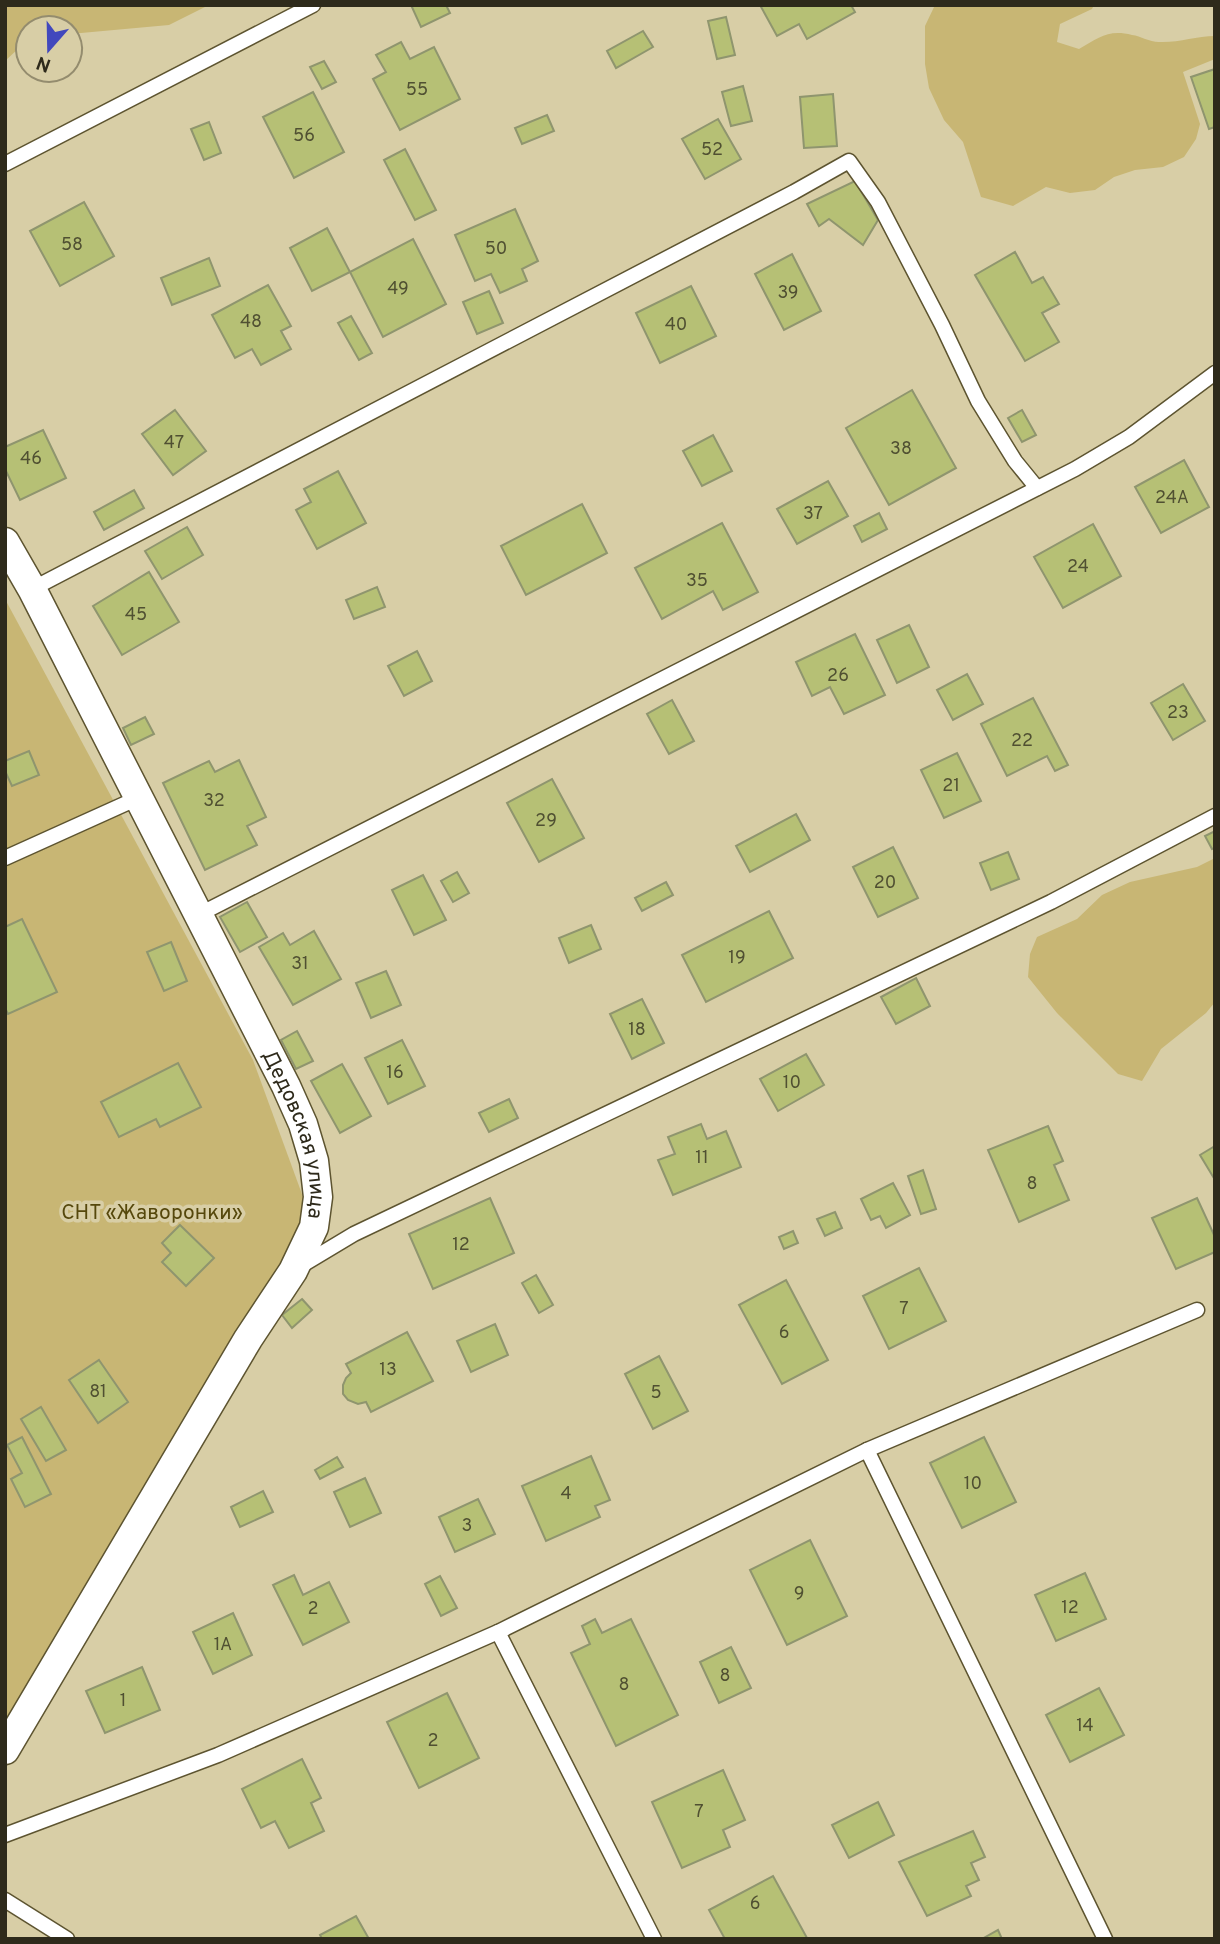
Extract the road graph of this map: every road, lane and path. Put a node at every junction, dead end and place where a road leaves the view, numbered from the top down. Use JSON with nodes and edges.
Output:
{"nodes":[{"id":1,"x":313,"y":5,"type":"edge"},
{"id":2,"x":5,"y":164,"type":"edge"},
{"id":3,"x":1215,"y":373,"type":"edge"},
{"id":4,"x":1037,"y":488,"type":"junction"},
{"id":5,"x":5,"y":542,"type":"edge"},
{"id":6,"x":32,"y":589,"type":"junction"},
{"id":7,"x":138,"y":798,"type":"junction"},
{"id":8,"x":1215,"y":816,"type":"edge"},
{"id":9,"x":5,"y":858,"type":"edge"},
{"id":10,"x":200,"y":914,"type":"junction"},
{"id":11,"x":293,"y":1270,"type":"junction"},
{"id":12,"x":1197,"y":1310,"type":"dead end"},
{"id":13,"x":867,"y":1450,"type":"junction"},
{"id":14,"x":498,"y":1632,"type":"junction"},
{"id":15,"x":5,"y":1750,"type":"edge"},
{"id":16,"x":5,"y":1835,"type":"edge"},
{"id":17,"x":5,"y":1900,"type":"edge"},
{"id":18,"x":66,"y":1939,"type":"edge"},
{"id":19,"x":654,"y":1939,"type":"edge"},
{"id":20,"x":1105,"y":1939,"type":"edge"}],
"edges":[{"from":1,"to":2,"type":"lane"},
{"from":3,"to":4,"type":"lane"},
{"from":4,"to":6,"type":"lane"},
{"from":4,"to":10,"type":"lane"},
{"from":5,"to":6,"type":"street","name":"Дедовская улица"},
{"from":6,"to":7,"type":"street","name":"Дедовская улица"},
{"from":7,"to":9,"type":"lane"},
{"from":7,"to":10,"type":"street","name":"Дедовская улица"},
{"from":8,"to":11,"type":"lane"},
{"from":10,"to":11,"type":"street","name":"Дедовская улица"},
{"from":11,"to":15,"type":"street","name":"Дедовская улица"},
{"from":12,"to":13,"type":"lane"},
{"from":13,"to":14,"type":"lane"},
{"from":13,"to":20,"type":"lane"},
{"from":14,"to":16,"type":"lane"},
{"from":14,"to":19,"type":"lane"},
{"from":17,"to":18,"type":"lane"}]}
